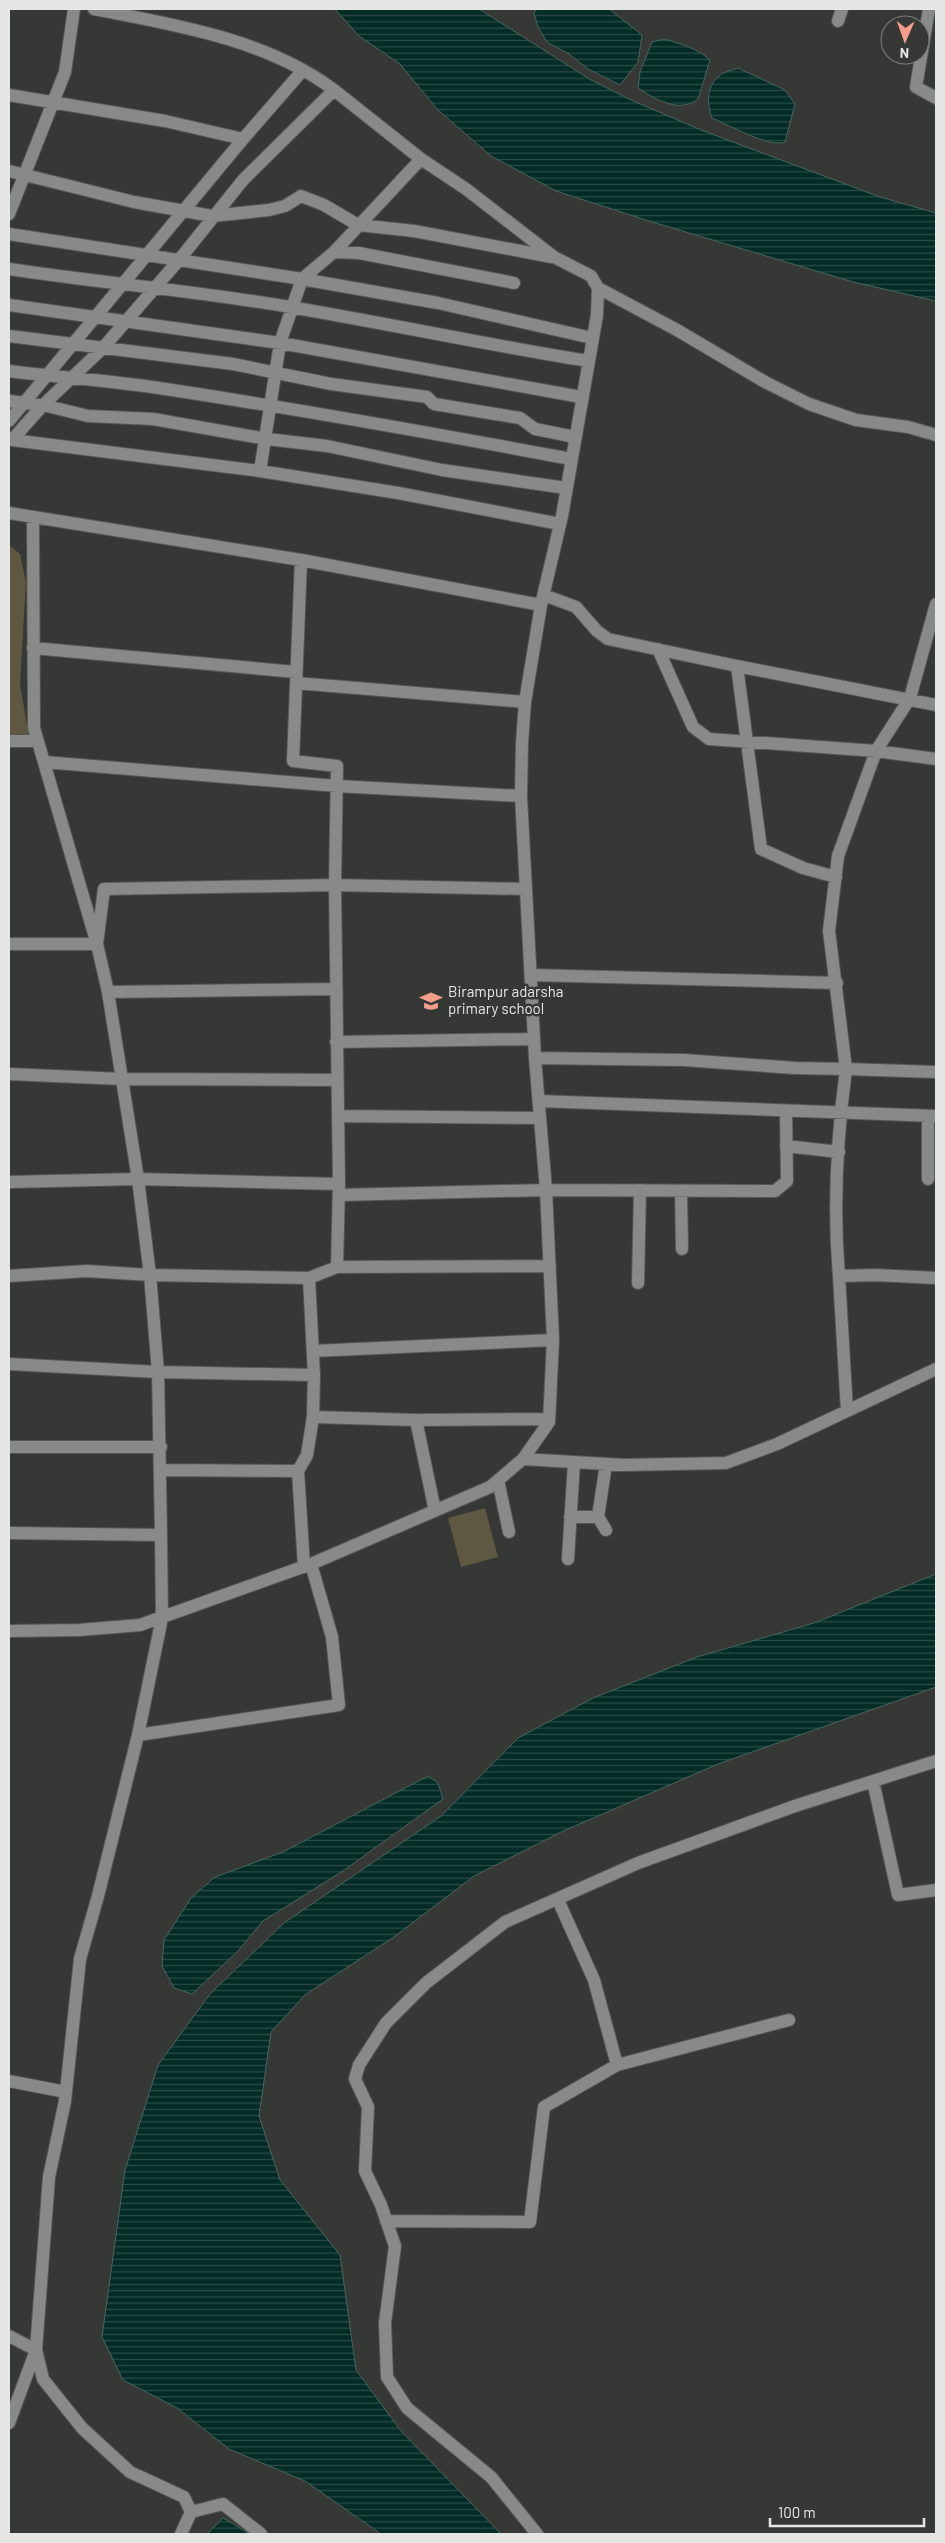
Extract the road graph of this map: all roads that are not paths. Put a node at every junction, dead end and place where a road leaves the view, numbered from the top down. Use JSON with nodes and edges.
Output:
{"nodes":[{"id":1,"x":74,"y":9,"type":"edge"},
{"id":2,"x":94,"y":9,"type":"edge"},
{"id":3,"x":929,"y":9,"type":"edge"},
{"id":4,"x":118,"y":11,"type":"edge"},
{"id":5,"x":303,"y":70,"type":"junction"},
{"id":6,"x":334,"y":90,"type":"junction"},
{"id":7,"x":9,"y":95,"type":"edge"},
{"id":8,"x":936,"y":98,"type":"edge"},
{"id":9,"x":54,"y":102,"type":"junction"},
{"id":10,"x":243,"y":138,"type":"junction"},
{"id":11,"x":421,"y":159,"type":"junction"},
{"id":12,"x":9,"y":171,"type":"edge"},
{"id":13,"x":26,"y":174,"type":"junction"},
{"id":14,"x":184,"y":209,"type":"junction"},
{"id":15,"x":9,"y":214,"type":"edge"},
{"id":16,"x":212,"y":216,"type":"junction"},
{"id":17,"x":358,"y":226,"type":"junction"},
{"id":18,"x":9,"y":234,"type":"edge"},
{"id":19,"x":334,"y":252,"type":"junction"},
{"id":20,"x":145,"y":255,"type":"junction"},
{"id":21,"x":554,"y":257,"type":"junction"},
{"id":22,"x":179,"y":260,"type":"junction"},
{"id":23,"x":9,"y":268,"type":"edge"},
{"id":24,"x":302,"y":278,"type":"junction"},
{"id":25,"x":514,"y":283,"type":"dead end"},
{"id":26,"x":120,"y":284,"type":"junction"},
{"id":27,"x":155,"y":288,"type":"junction"},
{"id":28,"x":598,"y":288,"type":"junction"},
{"id":29,"x":9,"y":305,"type":"edge"},
{"id":30,"x":291,"y":307,"type":"junction"},
{"id":31,"x":95,"y":317,"type":"junction"},
{"id":32,"x":126,"y":322,"type":"junction"},
{"id":33,"x":9,"y":336,"type":"edge"},
{"id":34,"x":592,"y":338,"type":"junction"},
{"id":35,"x":280,"y":343,"type":"junction"},
{"id":36,"x":73,"y":344,"type":"junction"},
{"id":37,"x":102,"y":348,"type":"junction"},
{"id":38,"x":588,"y":361,"type":"junction"},
{"id":39,"x":9,"y":371,"type":"edge"},
{"id":40,"x":277,"y":373,"type":"junction"},
{"id":41,"x":46,"y":376,"type":"junction"},
{"id":42,"x":70,"y":380,"type":"junction"},
{"id":43,"x":581,"y":397,"type":"junction"},
{"id":44,"x":9,"y":400,"type":"edge"},
{"id":45,"x":24,"y":403,"type":"junction"},
{"id":46,"x":43,"y":405,"type":"junction"},
{"id":47,"x":272,"y":406,"type":"junction"},
{"id":48,"x":9,"y":421,"type":"edge"},
{"id":49,"x":936,"y":435,"type":"edge"},
{"id":50,"x":575,"y":437,"type":"junction"},
{"id":51,"x":267,"y":439,"type":"junction"},
{"id":52,"x":10,"y":440,"type":"edge"},
{"id":53,"x":571,"y":459,"type":"junction"},
{"id":54,"x":260,"y":471,"type":"junction"},
{"id":55,"x":566,"y":488,"type":"junction"},
{"id":56,"x":9,"y":513,"type":"edge"},
{"id":57,"x":33,"y":517,"type":"junction"},
{"id":58,"x":560,"y":524,"type":"junction"},
{"id":59,"x":301,"y":560,"type":"junction"},
{"id":60,"x":543,"y":600,"type":"junction"},
{"id":61,"x":936,"y":604,"type":"edge"},
{"id":62,"x":33,"y":648,"type":"junction"},
{"id":63,"x":658,"y":649,"type":"junction"},
{"id":64,"x":737,"y":666,"type":"junction"},
{"id":65,"x":296,"y":677,"type":"junction"},
{"id":66,"x":910,"y":698,"type":"junction"},
{"id":67,"x":525,"y":702,"type":"junction"},
{"id":68,"x":936,"y":705,"type":"edge"},
{"id":69,"x":748,"y":740,"type":"junction"},
{"id":70,"x":9,"y":741,"type":"edge"},
{"id":71,"x":38,"y":741,"type":"junction"},
{"id":72,"x":876,"y":751,"type":"junction"},
{"id":73,"x":936,"y":760,"type":"edge"},
{"id":74,"x":44,"y":762,"type":"junction"},
{"id":75,"x":337,"y":786,"type":"junction"},
{"id":76,"x":521,"y":796,"type":"junction"},
{"id":77,"x":836,"y":877,"type":"junction"},
{"id":78,"x":335,"y":885,"type":"junction"},
{"id":79,"x":526,"y":888,"type":"junction"},
{"id":80,"x":9,"y":944,"type":"edge"},
{"id":81,"x":97,"y":944,"type":"junction"},
{"id":82,"x":531,"y":975,"type":"junction"},
{"id":83,"x":837,"y":984,"type":"junction"},
{"id":84,"x":336,"y":989,"type":"junction"},
{"id":85,"x":108,"y":992,"type":"junction"},
{"id":86,"x":534,"y":1040,"type":"junction"},
{"id":87,"x":336,"y":1042,"type":"junction"},
{"id":88,"x":535,"y":1058,"type":"junction"},
{"id":89,"x":846,"y":1069,"type":"junction"},
{"id":90,"x":936,"y":1072,"type":"edge"},
{"id":91,"x":9,"y":1074,"type":"edge"},
{"id":92,"x":122,"y":1079,"type":"junction"},
{"id":93,"x":337,"y":1080,"type":"junction"},
{"id":94,"x":539,"y":1102,"type":"junction"},
{"id":95,"x":786,"y":1111,"type":"junction"},
{"id":96,"x":840,"y":1113,"type":"junction"},
{"id":97,"x":338,"y":1116,"type":"junction"},
{"id":98,"x":932,"y":1116,"type":"edge"},
{"id":99,"x":540,"y":1118,"type":"junction"},
{"id":100,"x":786,"y":1146,"type":"junction"},
{"id":101,"x":839,"y":1152,"type":"junction"},
{"id":102,"x":928,"y":1178,"type":"dead end"},
{"id":103,"x":138,"y":1179,"type":"junction"},
{"id":104,"x":9,"y":1182,"type":"edge"},
{"id":105,"x":339,"y":1190,"type":"junction"},
{"id":106,"x":546,"y":1190,"type":"junction"},
{"id":107,"x":640,"y":1190,"type":"junction"},
{"id":108,"x":681,"y":1191,"type":"junction"},
{"id":109,"x":682,"y":1249,"type":"dead end"},
{"id":110,"x":550,"y":1266,"type":"junction"},
{"id":111,"x":337,"y":1267,"type":"junction"},
{"id":112,"x":150,"y":1275,"type":"junction"},
{"id":113,"x":9,"y":1276,"type":"edge"},
{"id":114,"x":840,"y":1276,"type":"junction"},
{"id":115,"x":309,"y":1278,"type":"junction"},
{"id":116,"x":936,"y":1278,"type":"edge"},
{"id":117,"x":638,"y":1283,"type":"dead end"},
{"id":118,"x":553,"y":1340,"type":"junction"},
{"id":119,"x":313,"y":1351,"type":"junction"},
{"id":120,"x":9,"y":1364,"type":"edge"},
{"id":121,"x":936,"y":1369,"type":"edge"},
{"id":122,"x":158,"y":1372,"type":"junction"},
{"id":123,"x":314,"y":1375,"type":"junction"},
{"id":124,"x":847,"y":1411,"type":"junction"},
{"id":125,"x":313,"y":1417,"type":"junction"},
{"id":126,"x":549,"y":1419,"type":"junction"},
{"id":127,"x":416,"y":1420,"type":"junction"},
{"id":128,"x":9,"y":1447,"type":"edge"},
{"id":129,"x":161,"y":1447,"type":"junction"},
{"id":130,"x":523,"y":1459,"type":"junction"},
{"id":131,"x":574,"y":1462,"type":"junction"},
{"id":132,"x":606,"y":1464,"type":"junction"},
{"id":133,"x":161,"y":1470,"type":"junction"},
{"id":134,"x":298,"y":1471,"type":"junction"},
{"id":135,"x":498,"y":1480,"type":"junction"},
{"id":136,"x":435,"y":1511,"type":"junction"},
{"id":137,"x":570,"y":1517,"type":"junction"},
{"id":138,"x":598,"y":1517,"type":"junction"},
{"id":139,"x":606,"y":1530,"type":"dead end"},
{"id":140,"x":509,"y":1532,"type":"dead end"},
{"id":141,"x":9,"y":1533,"type":"edge"},
{"id":142,"x":161,"y":1535,"type":"junction"},
{"id":143,"x":568,"y":1559,"type":"dead end"},
{"id":144,"x":308,"y":1565,"type":"junction"},
{"id":145,"x":162,"y":1618,"type":"junction"},
{"id":146,"x":9,"y":1631,"type":"edge"},
{"id":147,"x":138,"y":1735,"type":"junction"},
{"id":148,"x":936,"y":1760,"type":"edge"},
{"id":149,"x":873,"y":1781,"type":"junction"},
{"id":150,"x":936,"y":1890,"type":"edge"},
{"id":151,"x":558,"y":1900,"type":"junction"},
{"id":152,"x":789,"y":2020,"type":"dead end"},
{"id":153,"x":617,"y":2065,"type":"junction"},
{"id":154,"x":9,"y":2081,"type":"edge"},
{"id":155,"x":66,"y":2092,"type":"junction"},
{"id":156,"x":386,"y":2221,"type":"junction"},
{"id":157,"x":9,"y":2336,"type":"edge"},
{"id":158,"x":36,"y":2350,"type":"junction"},
{"id":159,"x":9,"y":2423,"type":"edge"},
{"id":160,"x":191,"y":2512,"type":"junction"},
{"id":161,"x":181,"y":2534,"type":"edge"},
{"id":162,"x":261,"y":2534,"type":"edge"},
{"id":163,"x":538,"y":2534,"type":"edge"}],
"edges":[{"from":1,"to":9,"type":"street"},
{"from":2,"to":4,"type":"street"},
{"from":3,"to":8,"type":"street"},
{"from":4,"to":5,"type":"street"},
{"from":5,"to":6,"type":"street"},
{"from":5,"to":10,"type":"street"},
{"from":6,"to":11,"type":"street"},
{"from":6,"to":16,"type":"street"},
{"from":7,"to":9,"type":"street"},
{"from":9,"to":10,"type":"street"},
{"from":9,"to":13,"type":"street"},
{"from":10,"to":14,"type":"street"},
{"from":11,"to":17,"type":"street"},
{"from":11,"to":21,"type":"street"},
{"from":12,"to":13,"type":"street"},
{"from":13,"to":14,"type":"street"},
{"from":13,"to":15,"type":"street"},
{"from":14,"to":16,"type":"street"},
{"from":14,"to":20,"type":"street"},
{"from":16,"to":17,"type":"street"},
{"from":16,"to":22,"type":"street"},
{"from":17,"to":19,"type":"street"},
{"from":17,"to":21,"type":"street"},
{"from":18,"to":20,"type":"street"},
{"from":19,"to":24,"type":"street"},
{"from":19,"to":25,"type":"street"},
{"from":20,"to":22,"type":"street"},
{"from":20,"to":26,"type":"street"},
{"from":21,"to":28,"type":"street"},
{"from":22,"to":24,"type":"street"},
{"from":22,"to":27,"type":"street"},
{"from":23,"to":26,"type":"street"},
{"from":24,"to":30,"type":"street"},
{"from":24,"to":34,"type":"street"},
{"from":26,"to":27,"type":"street"},
{"from":26,"to":31,"type":"street"},
{"from":27,"to":30,"type":"street"},
{"from":27,"to":32,"type":"street"},
{"from":28,"to":34,"type":"street"},
{"from":28,"to":49,"type":"street"},
{"from":29,"to":31,"type":"street"},
{"from":30,"to":35,"type":"street"},
{"from":30,"to":38,"type":"street"},
{"from":31,"to":32,"type":"street"},
{"from":31,"to":36,"type":"street"},
{"from":32,"to":35,"type":"street"},
{"from":32,"to":37,"type":"street"},
{"from":33,"to":36,"type":"street"},
{"from":34,"to":38,"type":"street"},
{"from":35,"to":40,"type":"street"},
{"from":35,"to":43,"type":"street"},
{"from":36,"to":37,"type":"street"},
{"from":36,"to":41,"type":"street"},
{"from":37,"to":40,"type":"street"},
{"from":37,"to":42,"type":"street"},
{"from":38,"to":43,"type":"street"},
{"from":39,"to":41,"type":"street"},
{"from":40,"to":47,"type":"street"},
{"from":40,"to":50,"type":"street"},
{"from":41,"to":42,"type":"street"},
{"from":41,"to":45,"type":"street"},
{"from":42,"to":46,"type":"street"},
{"from":42,"to":47,"type":"street"},
{"from":43,"to":50,"type":"street"},
{"from":44,"to":45,"type":"street"},
{"from":45,"to":46,"type":"street"},
{"from":45,"to":48,"type":"street"},
{"from":46,"to":51,"type":"street"},
{"from":46,"to":52,"type":"street"},
{"from":47,"to":51,"type":"street"},
{"from":47,"to":53,"type":"street"},
{"from":50,"to":53,"type":"street"},
{"from":51,"to":54,"type":"street"},
{"from":51,"to":55,"type":"street"},
{"from":52,"to":54,"type":"street"},
{"from":53,"to":55,"type":"street"},
{"from":54,"to":58,"type":"street"},
{"from":55,"to":58,"type":"street"},
{"from":56,"to":57,"type":"street"},
{"from":57,"to":59,"type":"street"},
{"from":57,"to":62,"type":"street"},
{"from":58,"to":60,"type":"street"},
{"from":59,"to":60,"type":"street"},
{"from":59,"to":65,"type":"street"},
{"from":60,"to":63,"type":"street"},
{"from":60,"to":67,"type":"street"},
{"from":61,"to":66,"type":"street"},
{"from":62,"to":65,"type":"street"},
{"from":62,"to":71,"type":"street"},
{"from":63,"to":64,"type":"street"},
{"from":63,"to":69,"type":"street"},
{"from":64,"to":66,"type":"street"},
{"from":64,"to":69,"type":"street"},
{"from":65,"to":67,"type":"street"},
{"from":65,"to":75,"type":"street"},
{"from":66,"to":68,"type":"street"},
{"from":66,"to":72,"type":"street"},
{"from":67,"to":76,"type":"street"},
{"from":69,"to":72,"type":"street"},
{"from":69,"to":77,"type":"street"},
{"from":70,"to":71,"type":"street"},
{"from":71,"to":74,"type":"street"},
{"from":72,"to":73,"type":"street"},
{"from":72,"to":77,"type":"street"},
{"from":74,"to":75,"type":"street"},
{"from":74,"to":81,"type":"street"},
{"from":75,"to":76,"type":"street"},
{"from":75,"to":78,"type":"street"},
{"from":76,"to":79,"type":"street"},
{"from":77,"to":83,"type":"street"},
{"from":78,"to":79,"type":"street"},
{"from":78,"to":81,"type":"street"},
{"from":78,"to":84,"type":"street"},
{"from":79,"to":82,"type":"street"},
{"from":80,"to":81,"type":"street"},
{"from":81,"to":85,"type":"street"},
{"from":82,"to":83,"type":"street"},
{"from":82,"to":86,"type":"street"},
{"from":83,"to":89,"type":"street"},
{"from":84,"to":85,"type":"street"},
{"from":84,"to":87,"type":"street"},
{"from":85,"to":92,"type":"street"},
{"from":86,"to":87,"type":"street"},
{"from":86,"to":88,"type":"street"},
{"from":87,"to":93,"type":"street"},
{"from":88,"to":89,"type":"street"},
{"from":88,"to":94,"type":"street"},
{"from":89,"to":90,"type":"street"},
{"from":89,"to":96,"type":"street"},
{"from":91,"to":92,"type":"street"},
{"from":92,"to":93,"type":"street"},
{"from":92,"to":103,"type":"street"},
{"from":93,"to":97,"type":"street"},
{"from":94,"to":95,"type":"street"},
{"from":94,"to":99,"type":"street"},
{"from":95,"to":96,"type":"street"},
{"from":95,"to":100,"type":"street"},
{"from":96,"to":98,"type":"street"},
{"from":96,"to":101,"type":"street"},
{"from":97,"to":99,"type":"street"},
{"from":97,"to":105,"type":"street"},
{"from":98,"to":102,"type":"street"},
{"from":99,"to":106,"type":"street"},
{"from":100,"to":101,"type":"street"},
{"from":100,"to":108,"type":"street"},
{"from":101,"to":114,"type":"street"},
{"from":103,"to":104,"type":"street"},
{"from":103,"to":105,"type":"street"},
{"from":103,"to":112,"type":"street"},
{"from":105,"to":106,"type":"street"},
{"from":105,"to":111,"type":"street"},
{"from":106,"to":107,"type":"street"},
{"from":106,"to":110,"type":"street"},
{"from":107,"to":108,"type":"street"},
{"from":107,"to":117,"type":"street"},
{"from":108,"to":109,"type":"street"},
{"from":110,"to":111,"type":"street"},
{"from":110,"to":118,"type":"street"},
{"from":111,"to":115,"type":"street"},
{"from":112,"to":113,"type":"street"},
{"from":112,"to":115,"type":"street"},
{"from":112,"to":122,"type":"street"},
{"from":114,"to":116,"type":"street"},
{"from":114,"to":124,"type":"street"},
{"from":115,"to":119,"type":"street"},
{"from":118,"to":119,"type":"street"},
{"from":118,"to":126,"type":"street"},
{"from":119,"to":123,"type":"street"},
{"from":120,"to":122,"type":"street"},
{"from":121,"to":124,"type":"street"},
{"from":122,"to":123,"type":"street"},
{"from":122,"to":129,"type":"street"},
{"from":123,"to":125,"type":"street"},
{"from":124,"to":132,"type":"street"},
{"from":125,"to":127,"type":"street"},
{"from":125,"to":134,"type":"street"},
{"from":126,"to":127,"type":"street"},
{"from":126,"to":130,"type":"street"},
{"from":127,"to":136,"type":"street"},
{"from":128,"to":129,"type":"street"},
{"from":129,"to":133,"type":"street"},
{"from":130,"to":131,"type":"street"},
{"from":130,"to":135,"type":"street"},
{"from":131,"to":132,"type":"street"},
{"from":131,"to":137,"type":"street"},
{"from":132,"to":138,"type":"street"},
{"from":133,"to":134,"type":"street"},
{"from":133,"to":142,"type":"street"},
{"from":134,"to":144,"type":"street"},
{"from":135,"to":136,"type":"street"},
{"from":135,"to":140,"type":"street"},
{"from":136,"to":144,"type":"street"},
{"from":137,"to":138,"type":"street"},
{"from":137,"to":143,"type":"street"},
{"from":138,"to":139,"type":"street"},
{"from":141,"to":142,"type":"street"},
{"from":142,"to":145,"type":"street"},
{"from":144,"to":145,"type":"street"},
{"from":144,"to":147,"type":"street"},
{"from":145,"to":146,"type":"street"},
{"from":145,"to":147,"type":"street"},
{"from":147,"to":155,"type":"street"},
{"from":148,"to":149,"type":"street"},
{"from":149,"to":150,"type":"street"},
{"from":149,"to":151,"type":"street"},
{"from":151,"to":153,"type":"street"},
{"from":151,"to":156,"type":"street"},
{"from":152,"to":153,"type":"street"},
{"from":153,"to":156,"type":"street"},
{"from":154,"to":155,"type":"street"},
{"from":155,"to":158,"type":"street"},
{"from":156,"to":163,"type":"street"},
{"from":157,"to":158,"type":"street"},
{"from":158,"to":159,"type":"street"},
{"from":158,"to":160,"type":"street"},
{"from":160,"to":161,"type":"street"},
{"from":160,"to":162,"type":"street"}]}
